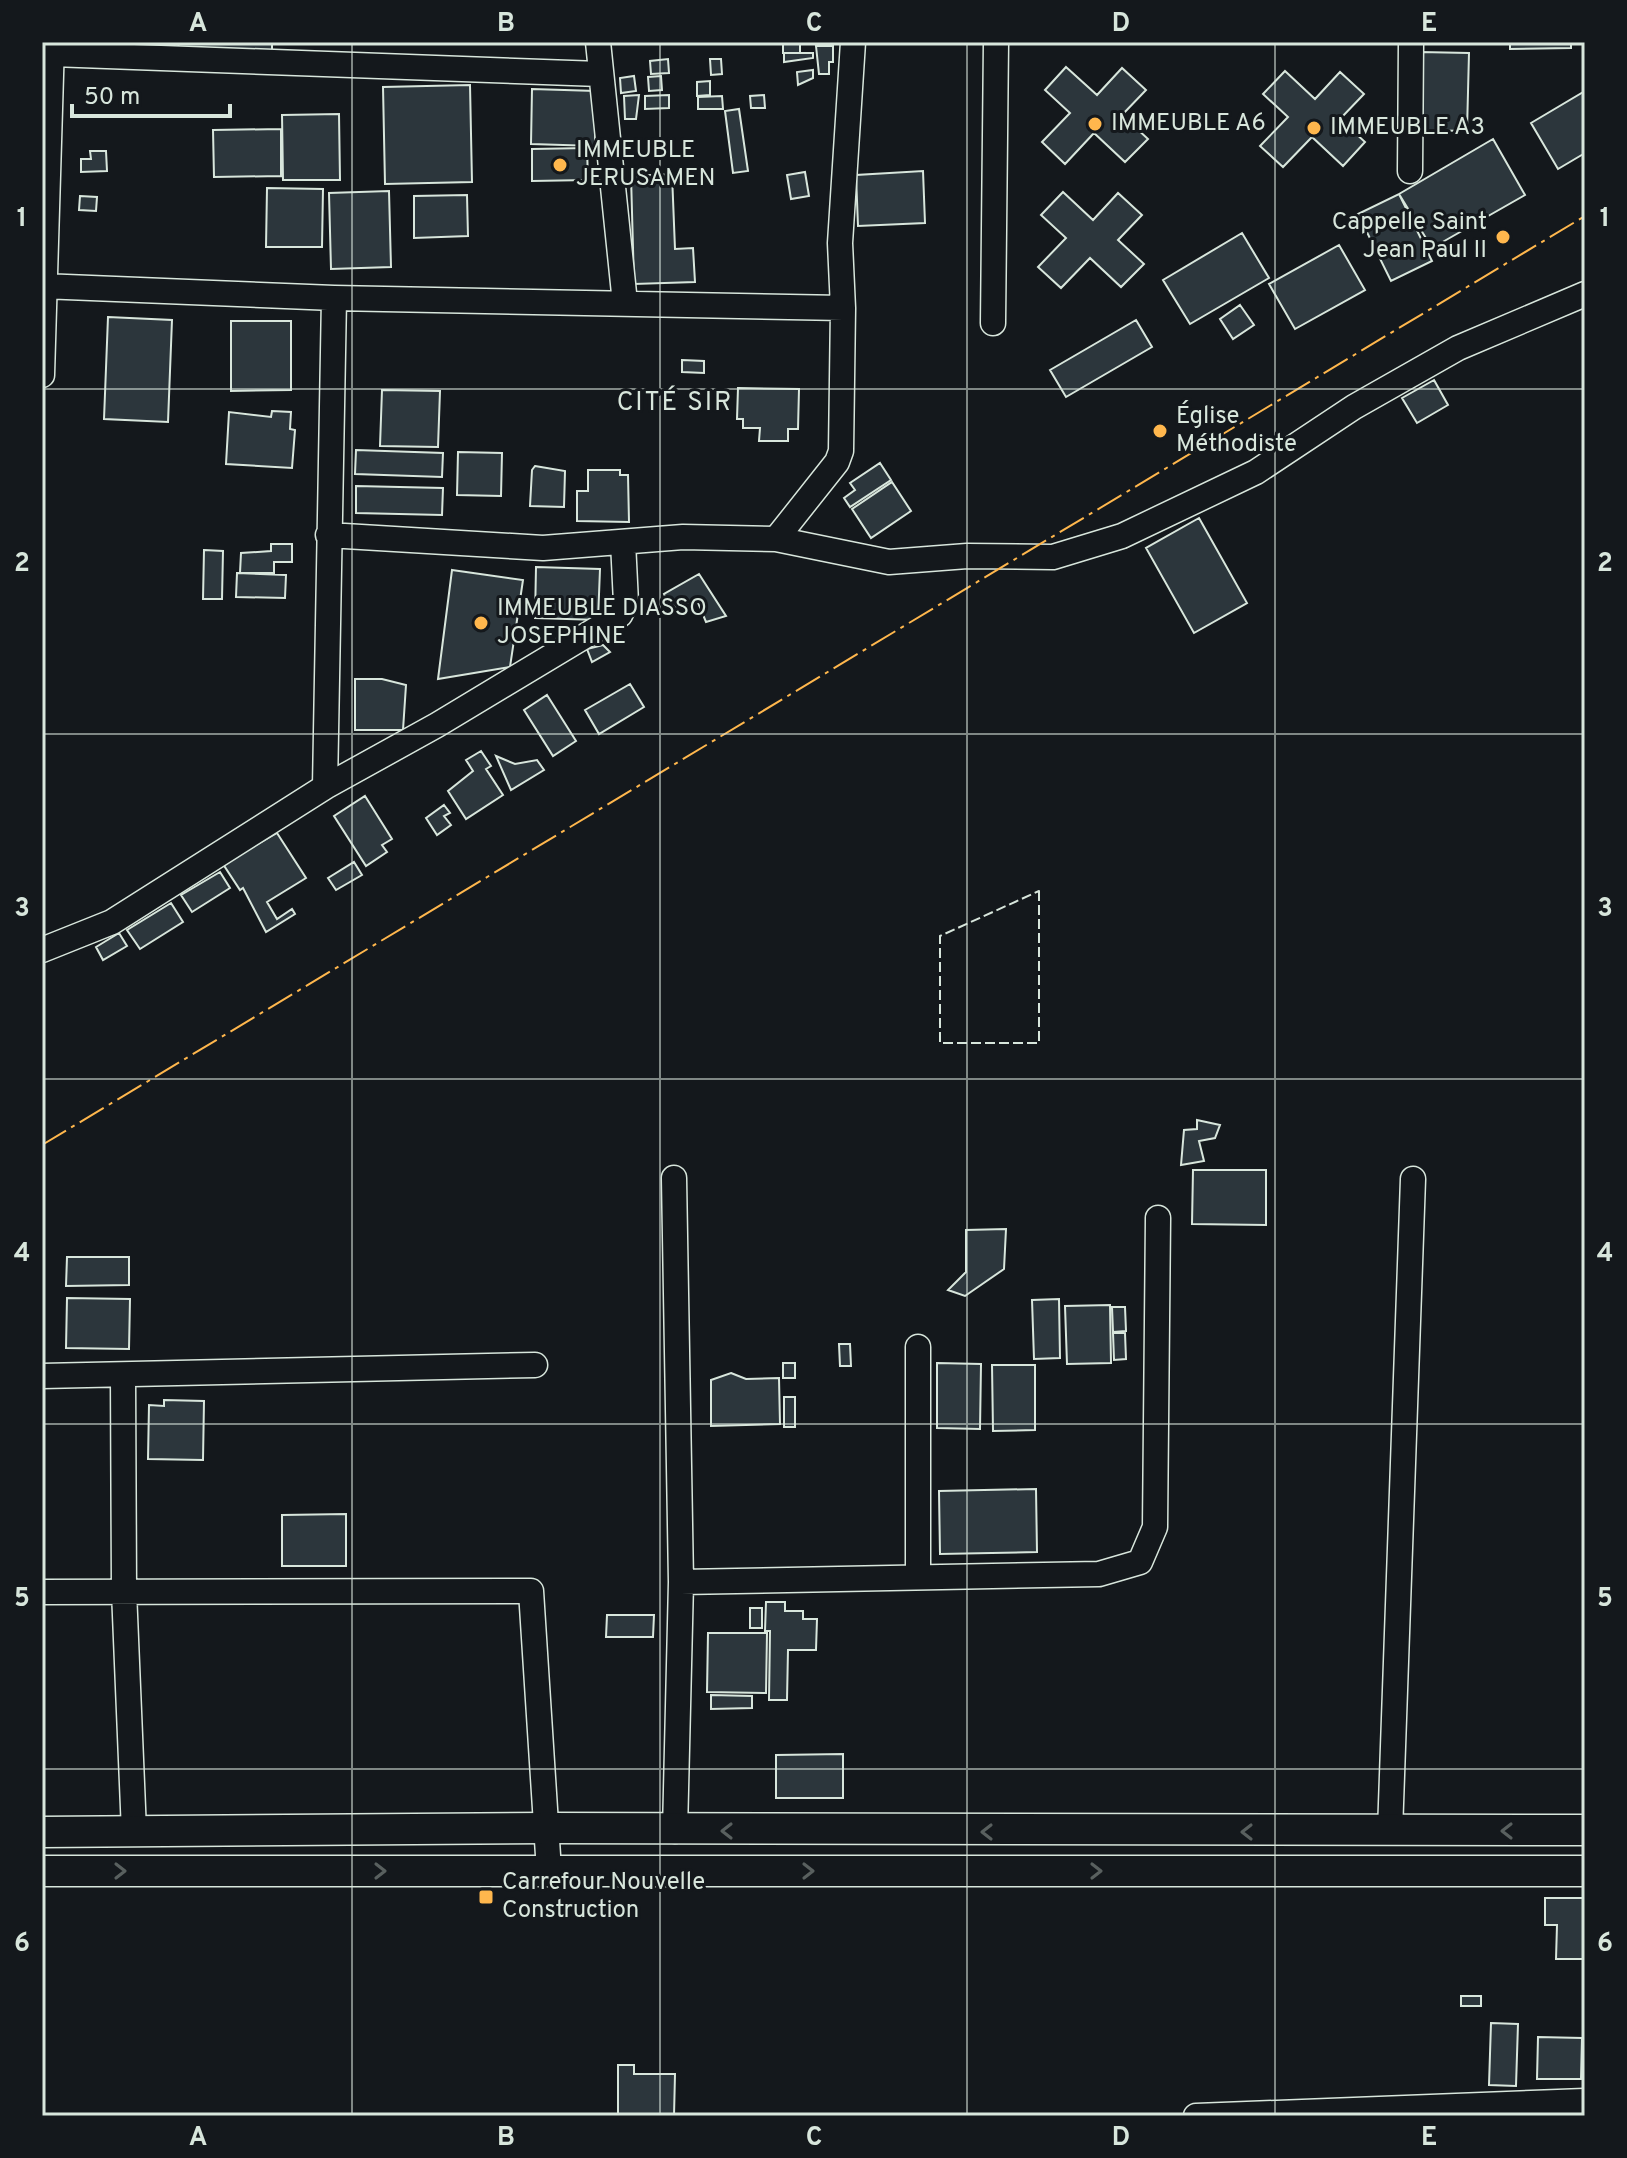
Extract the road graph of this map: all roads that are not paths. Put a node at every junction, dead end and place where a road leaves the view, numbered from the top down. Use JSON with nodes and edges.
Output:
{"nodes":[{"id":1,"x":598,"y":42,"type":"edge"},
{"id":2,"x":853,"y":42,"type":"edge"},
{"id":3,"x":996,"y":42,"type":"edge"},
{"id":4,"x":1411,"y":42,"type":"edge"},
{"id":5,"x":52,"y":48,"type":"edge"},
{"id":6,"x":298,"y":53,"type":"edge"},
{"id":7,"x":600,"y":74,"type":"junction"},
{"id":8,"x":1410,"y":171,"type":"dead end"},
{"id":9,"x":43,"y":286,"type":"edge"},
{"id":10,"x":1585,"y":294,"type":"edge"},
{"id":11,"x":334,"y":298,"type":"junction"},
{"id":12,"x":625,"y":303,"type":"junction"},
{"id":13,"x":843,"y":308,"type":"junction"},
{"id":14,"x":993,"y":323,"type":"dead end"},
{"id":15,"x":42,"y":375,"type":"edge"},
{"id":16,"x":328,"y":535,"type":"junction"},
{"id":17,"x":776,"y":539,"type":"junction"},
{"id":18,"x":623,"y":542,"type":"junction"},
{"id":19,"x":325,"y":787,"type":"junction"},
{"id":20,"x":42,"y":950,"type":"edge"},
{"id":21,"x":674,"y":1178,"type":"dead end"},
{"id":22,"x":1413,"y":1179,"type":"dead end"},
{"id":23,"x":1158,"y":1218,"type":"dead end"},
{"id":24,"x":918,"y":1347,"type":"dead end"},
{"id":25,"x":535,"y":1365,"type":"dead end"},
{"id":26,"x":42,"y":1376,"type":"edge"},
{"id":27,"x":123,"y":1376,"type":"junction"},
{"id":28,"x":918,"y":1577,"type":"junction"},
{"id":29,"x":681,"y":1582,"type":"junction"},
{"id":30,"x":124,"y":1591,"type":"junction"},
{"id":31,"x":42,"y":1592,"type":"edge"},
{"id":32,"x":546,"y":1828,"type":"junction"},
{"id":33,"x":1585,"y":1830,"type":"edge"},
{"id":34,"x":675,"y":1831,"type":"junction"},
{"id":35,"x":42,"y":1832,"type":"edge"},
{"id":36,"x":134,"y":1832,"type":"junction"},
{"id":37,"x":1390,"y":1832,"type":"junction"},
{"id":38,"x":42,"y":1871,"type":"edge"},
{"id":39,"x":549,"y":1871,"type":"junction"},
{"id":40,"x":1585,"y":1871,"type":"edge"},
{"id":41,"x":1585,"y":2101,"type":"edge"},
{"id":42,"x":1196,"y":2116,"type":"edge"}],
"edges":[{"from":1,"to":7,"type":"street"},
{"from":2,"to":13,"type":"street"},
{"from":3,"to":14,"type":"street"},
{"from":4,"to":8,"type":"street"},
{"from":5,"to":6,"type":"street"},
{"from":5,"to":9,"type":"street"},
{"from":6,"to":7,"type":"street"},
{"from":7,"to":12,"type":"street"},
{"from":9,"to":11,"type":"street"},
{"from":9,"to":15,"type":"street"},
{"from":10,"to":17,"type":"street"},
{"from":11,"to":12,"type":"street"},
{"from":11,"to":16,"type":"street"},
{"from":12,"to":13,"type":"street"},
{"from":13,"to":17,"type":"street"},
{"from":16,"to":18,"type":"street"},
{"from":16,"to":19,"type":"street"},
{"from":17,"to":18,"type":"street"},
{"from":18,"to":19,"type":"street"},
{"from":19,"to":20,"type":"street"},
{"from":21,"to":29,"type":"street"},
{"from":22,"to":37,"type":"street"},
{"from":23,"to":28,"type":"street"},
{"from":24,"to":28,"type":"street"},
{"from":25,"to":27,"type":"street"},
{"from":26,"to":27,"type":"street"},
{"from":27,"to":30,"type":"street"},
{"from":28,"to":29,"type":"street"},
{"from":29,"to":34,"type":"street"},
{"from":30,"to":31,"type":"street"},
{"from":30,"to":32,"type":"street"},
{"from":30,"to":36,"type":"street"},
{"from":32,"to":34,"type":"main road"},
{"from":32,"to":36,"type":"main road"},
{"from":32,"to":39,"type":"street"},
{"from":33,"to":37,"type":"main road","one_way":true},
{"from":37,"to":34,"type":"main road","one_way":true},
{"from":35,"to":36,"type":"main road"},
{"from":38,"to":39,"type":"main road","one_way":true},
{"from":39,"to":40,"type":"main road","one_way":true},
{"from":41,"to":42,"type":"street"}]}
